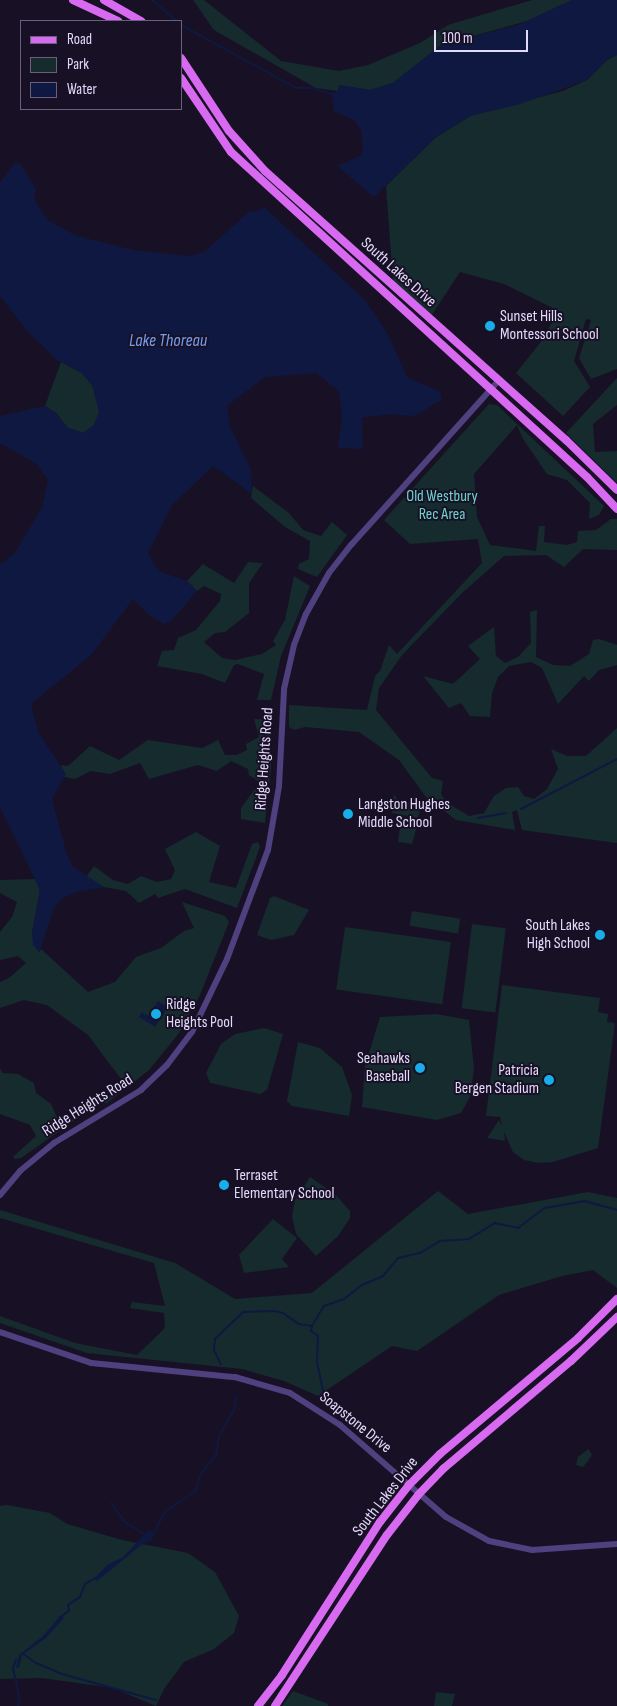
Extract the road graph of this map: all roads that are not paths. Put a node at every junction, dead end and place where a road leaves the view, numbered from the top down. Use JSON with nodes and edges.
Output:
{"nodes":[{"id":1,"x":73,"y":0,"type":"edge"},
{"id":2,"x":104,"y":0,"type":"edge"},
{"id":3,"x":115,"y":2,"type":"edge"},
{"id":4,"x":103,"y":12,"type":"junction"},
{"id":5,"x":115,"y":19,"type":"edge"},
{"id":6,"x":140,"y":20,"type":"edge"},
{"id":7,"x":182,"y":59,"type":"edge"},
{"id":8,"x":182,"y":79,"type":"edge"},
{"id":9,"x":499,"y":380,"type":"junction"},
{"id":10,"x":490,"y":390,"type":"junction"},
{"id":11,"x":617,"y":490,"type":"edge"},
{"id":12,"x":617,"y":509,"type":"edge"},
{"id":13,"x":0,"y":1195,"type":"edge"},
{"id":14,"x":617,"y":1299,"type":"edge"},
{"id":15,"x":617,"y":1317,"type":"edge"},
{"id":16,"x":0,"y":1332,"type":"edge"},
{"id":17,"x":409,"y":1485,"type":"junction"},
{"id":18,"x":419,"y":1494,"type":"junction"},
{"id":19,"x":617,"y":1544,"type":"edge"},
{"id":20,"x":258,"y":1706,"type":"edge"},
{"id":21,"x":275,"y":1706,"type":"edge"}],
"edges":[{"from":1,"to":4,"type":"main road"},
{"from":2,"to":3,"type":"main road"},
{"from":3,"to":4,"type":"main road"},
{"from":3,"to":5,"type":"main road"},
{"from":3,"to":6,"type":"main road"},
{"from":4,"to":5,"type":"main road"},
{"from":7,"to":9,"type":"main road","name":"South Lakes Drive"},
{"from":8,"to":10,"type":"main road","name":"South Lakes Drive"},
{"from":9,"to":10,"type":"street","name":"Ridge Heights Road"},
{"from":9,"to":11,"type":"main road","name":"South Lakes Drive"},
{"from":10,"to":12,"type":"main road","name":"South Lakes Drive"},
{"from":10,"to":13,"type":"street","name":"Ridge Heights Road"},
{"from":14,"to":17,"type":"main road","name":"South Lakes Drive"},
{"from":15,"to":18,"type":"main road","name":"South Lakes Drive"},
{"from":16,"to":17,"type":"street","name":"Soapstone Drive"},
{"from":17,"to":18,"type":"street","name":"Soapstone Drive"},
{"from":17,"to":20,"type":"main road","name":"South Lakes Drive"},
{"from":18,"to":19,"type":"street","name":"Soapstone Drive"},
{"from":18,"to":21,"type":"main road","name":"South Lakes Drive"}]}
